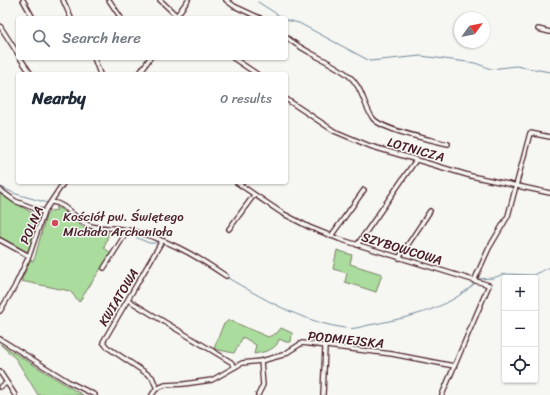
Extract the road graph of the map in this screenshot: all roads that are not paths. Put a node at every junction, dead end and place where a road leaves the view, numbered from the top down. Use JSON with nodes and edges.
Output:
{"nodes":[{"id":1,"x":23,"y":0,"type":"edge"},
{"id":2,"x":63,"y":0,"type":"edge"},
{"id":3,"x":109,"y":0,"type":"edge"},
{"id":4,"x":160,"y":0,"type":"edge"},
{"id":5,"x":188,"y":0,"type":"edge"},
{"id":6,"x":226,"y":0,"type":"edge"},
{"id":7,"x":32,"y":16,"type":"edge"},
{"id":8,"x":70,"y":16,"type":"edge"},
{"id":9,"x":120,"y":16,"type":"edge"},
{"id":10,"x":176,"y":16,"type":"edge"},
{"id":11,"x":178,"y":16,"type":"edge"},
{"id":12,"x":256,"y":16,"type":"edge"},
{"id":13,"x":0,"y":26,"type":"edge"},
{"id":14,"x":538,"y":29,"type":"dead end"},
{"id":15,"x":550,"y":32,"type":"edge"},
{"id":16,"x":288,"y":39,"type":"edge"},
{"id":17,"x":16,"y":50,"type":"edge"},
{"id":18,"x":21,"y":60,"type":"edge"},
{"id":19,"x":95,"y":60,"type":"edge"},
{"id":20,"x":149,"y":60,"type":"edge"},
{"id":21,"x":236,"y":60,"type":"edge"},
{"id":22,"x":30,"y":72,"type":"edge"},
{"id":23,"x":99,"y":72,"type":"edge"},
{"id":24,"x":140,"y":72,"type":"edge"},
{"id":25,"x":254,"y":72,"type":"edge"},
{"id":26,"x":288,"y":100,"type":"edge"},
{"id":27,"x":550,"y":137,"type":"edge"},
{"id":28,"x":448,"y":144,"type":"dead end"},
{"id":29,"x":416,"y":160,"type":"junction"},
{"id":30,"x":63,"y":184,"type":"edge"},
{"id":31,"x":239,"y":184,"type":"edge"},
{"id":32,"x":514,"y":186,"type":"junction"},
{"id":33,"x":0,"y":190,"type":"edge"},
{"id":34,"x":364,"y":190,"type":"dead end"},
{"id":35,"x":550,"y":193,"type":"edge"},
{"id":36,"x":254,"y":195,"type":"junction"},
{"id":37,"x":52,"y":202,"type":"junction"},
{"id":38,"x":430,"y":210,"type":"dead end"},
{"id":39,"x":44,"y":212,"type":"junction"},
{"id":40,"x":229,"y":229,"type":"dead end"},
{"id":41,"x":128,"y":230,"type":"junction"},
{"id":42,"x":331,"y":236,"type":"junction"},
{"id":43,"x":0,"y":240,"type":"edge"},
{"id":44,"x":162,"y":241,"type":"junction"},
{"id":45,"x":358,"y":244,"type":"junction"},
{"id":46,"x":29,"y":256,"type":"junction"},
{"id":47,"x":399,"y":258,"type":"junction"},
{"id":48,"x":104,"y":268,"type":"dead end"},
{"id":49,"x":226,"y":276,"type":"dead end"},
{"id":50,"x":474,"y":281,"type":"junction"},
{"id":51,"x":128,"y":300,"type":"junction"},
{"id":52,"x":0,"y":311,"type":"edge"},
{"id":53,"x":0,"y":339,"type":"edge"},
{"id":54,"x":326,"y":347,"type":"junction"},
{"id":55,"x":261,"y":361,"type":"junction"},
{"id":56,"x":454,"y":366,"type":"junction"},
{"id":57,"x":235,"y":367,"type":"junction"},
{"id":58,"x":0,"y":372,"type":"edge"},
{"id":59,"x":7,"y":382,"type":"junction"},
{"id":60,"x":0,"y":387,"type":"edge"},
{"id":61,"x":157,"y":389,"type":"junction"},
{"id":62,"x":15,"y":395,"type":"edge"},
{"id":63,"x":95,"y":395,"type":"edge"},
{"id":64,"x":152,"y":395,"type":"edge"},
{"id":65,"x":258,"y":395,"type":"edge"},
{"id":66,"x":323,"y":395,"type":"edge"},
{"id":67,"x":442,"y":395,"type":"edge"}],
"edges":[{"from":1,"to":7,"type":"street"},
{"from":2,"to":8,"type":"street"},
{"from":3,"to":9,"type":"street"},
{"from":4,"to":10,"type":"street"},
{"from":5,"to":11,"type":"street"},
{"from":6,"to":12,"type":"street"},
{"from":13,"to":17,"type":"street"},
{"from":14,"to":15,"type":"street"},
{"from":16,"to":28,"type":"street"},
{"from":18,"to":22,"type":"street"},
{"from":19,"to":23,"type":"street"},
{"from":20,"to":24,"type":"street"},
{"from":21,"to":25,"type":"street"},
{"from":26,"to":29,"type":"street","name":"LOTNICZA"},
{"from":27,"to":32,"type":"street"},
{"from":29,"to":32,"type":"street","name":"LOTNICZA"},
{"from":29,"to":45,"type":"street"},
{"from":30,"to":37,"type":"street","name":"POLNA"},
{"from":31,"to":36,"type":"street","name":"SZYBOWCOWA"},
{"from":32,"to":35,"type":"street","name":"LOTNICZA"},
{"from":32,"to":50,"type":"street"},
{"from":33,"to":39,"type":"street"},
{"from":34,"to":42,"type":"street"},
{"from":36,"to":40,"type":"street"},
{"from":36,"to":42,"type":"street","name":"SZYBOWCOWA"},
{"from":37,"to":39,"type":"street","name":"POLNA"},
{"from":37,"to":41,"type":"street","name":"POLNA"},
{"from":38,"to":47,"type":"street"},
{"from":39,"to":46,"type":"street","name":"POLNA"},
{"from":41,"to":44,"type":"street","name":"POLNA"},
{"from":41,"to":48,"type":"street"},
{"from":42,"to":45,"type":"street","name":"SZYBOWCOWA"},
{"from":43,"to":46,"type":"street","name":"POLNA"},
{"from":44,"to":49,"type":"street","name":"POLNA"},
{"from":44,"to":51,"type":"street","name":"KWIATOWA"},
{"from":45,"to":47,"type":"street","name":"SZYBOWCOWA"},
{"from":46,"to":52,"type":"street","name":"POLNA"},
{"from":47,"to":50,"type":"street","name":"SZYBOWCOWA"},
{"from":50,"to":56,"type":"street","name":"SZYBOWCOWA"},
{"from":51,"to":57,"type":"street"},
{"from":51,"to":61,"type":"street","name":"KWIATOWA"},
{"from":53,"to":63,"type":"street"},
{"from":54,"to":55,"type":"street","name":"PODMIEJSKA"},
{"from":54,"to":56,"type":"street","name":"PODMIEJSKA"},
{"from":54,"to":66,"type":"street"},
{"from":55,"to":57,"type":"street","name":"PODMIEJSKA"},
{"from":55,"to":65,"type":"street"},
{"from":56,"to":67,"type":"street"},
{"from":57,"to":61,"type":"street","name":"PODMIEJSKA"},
{"from":58,"to":59,"type":"street"},
{"from":59,"to":60,"type":"street"},
{"from":59,"to":62,"type":"street"},
{"from":61,"to":64,"type":"street"}]}
